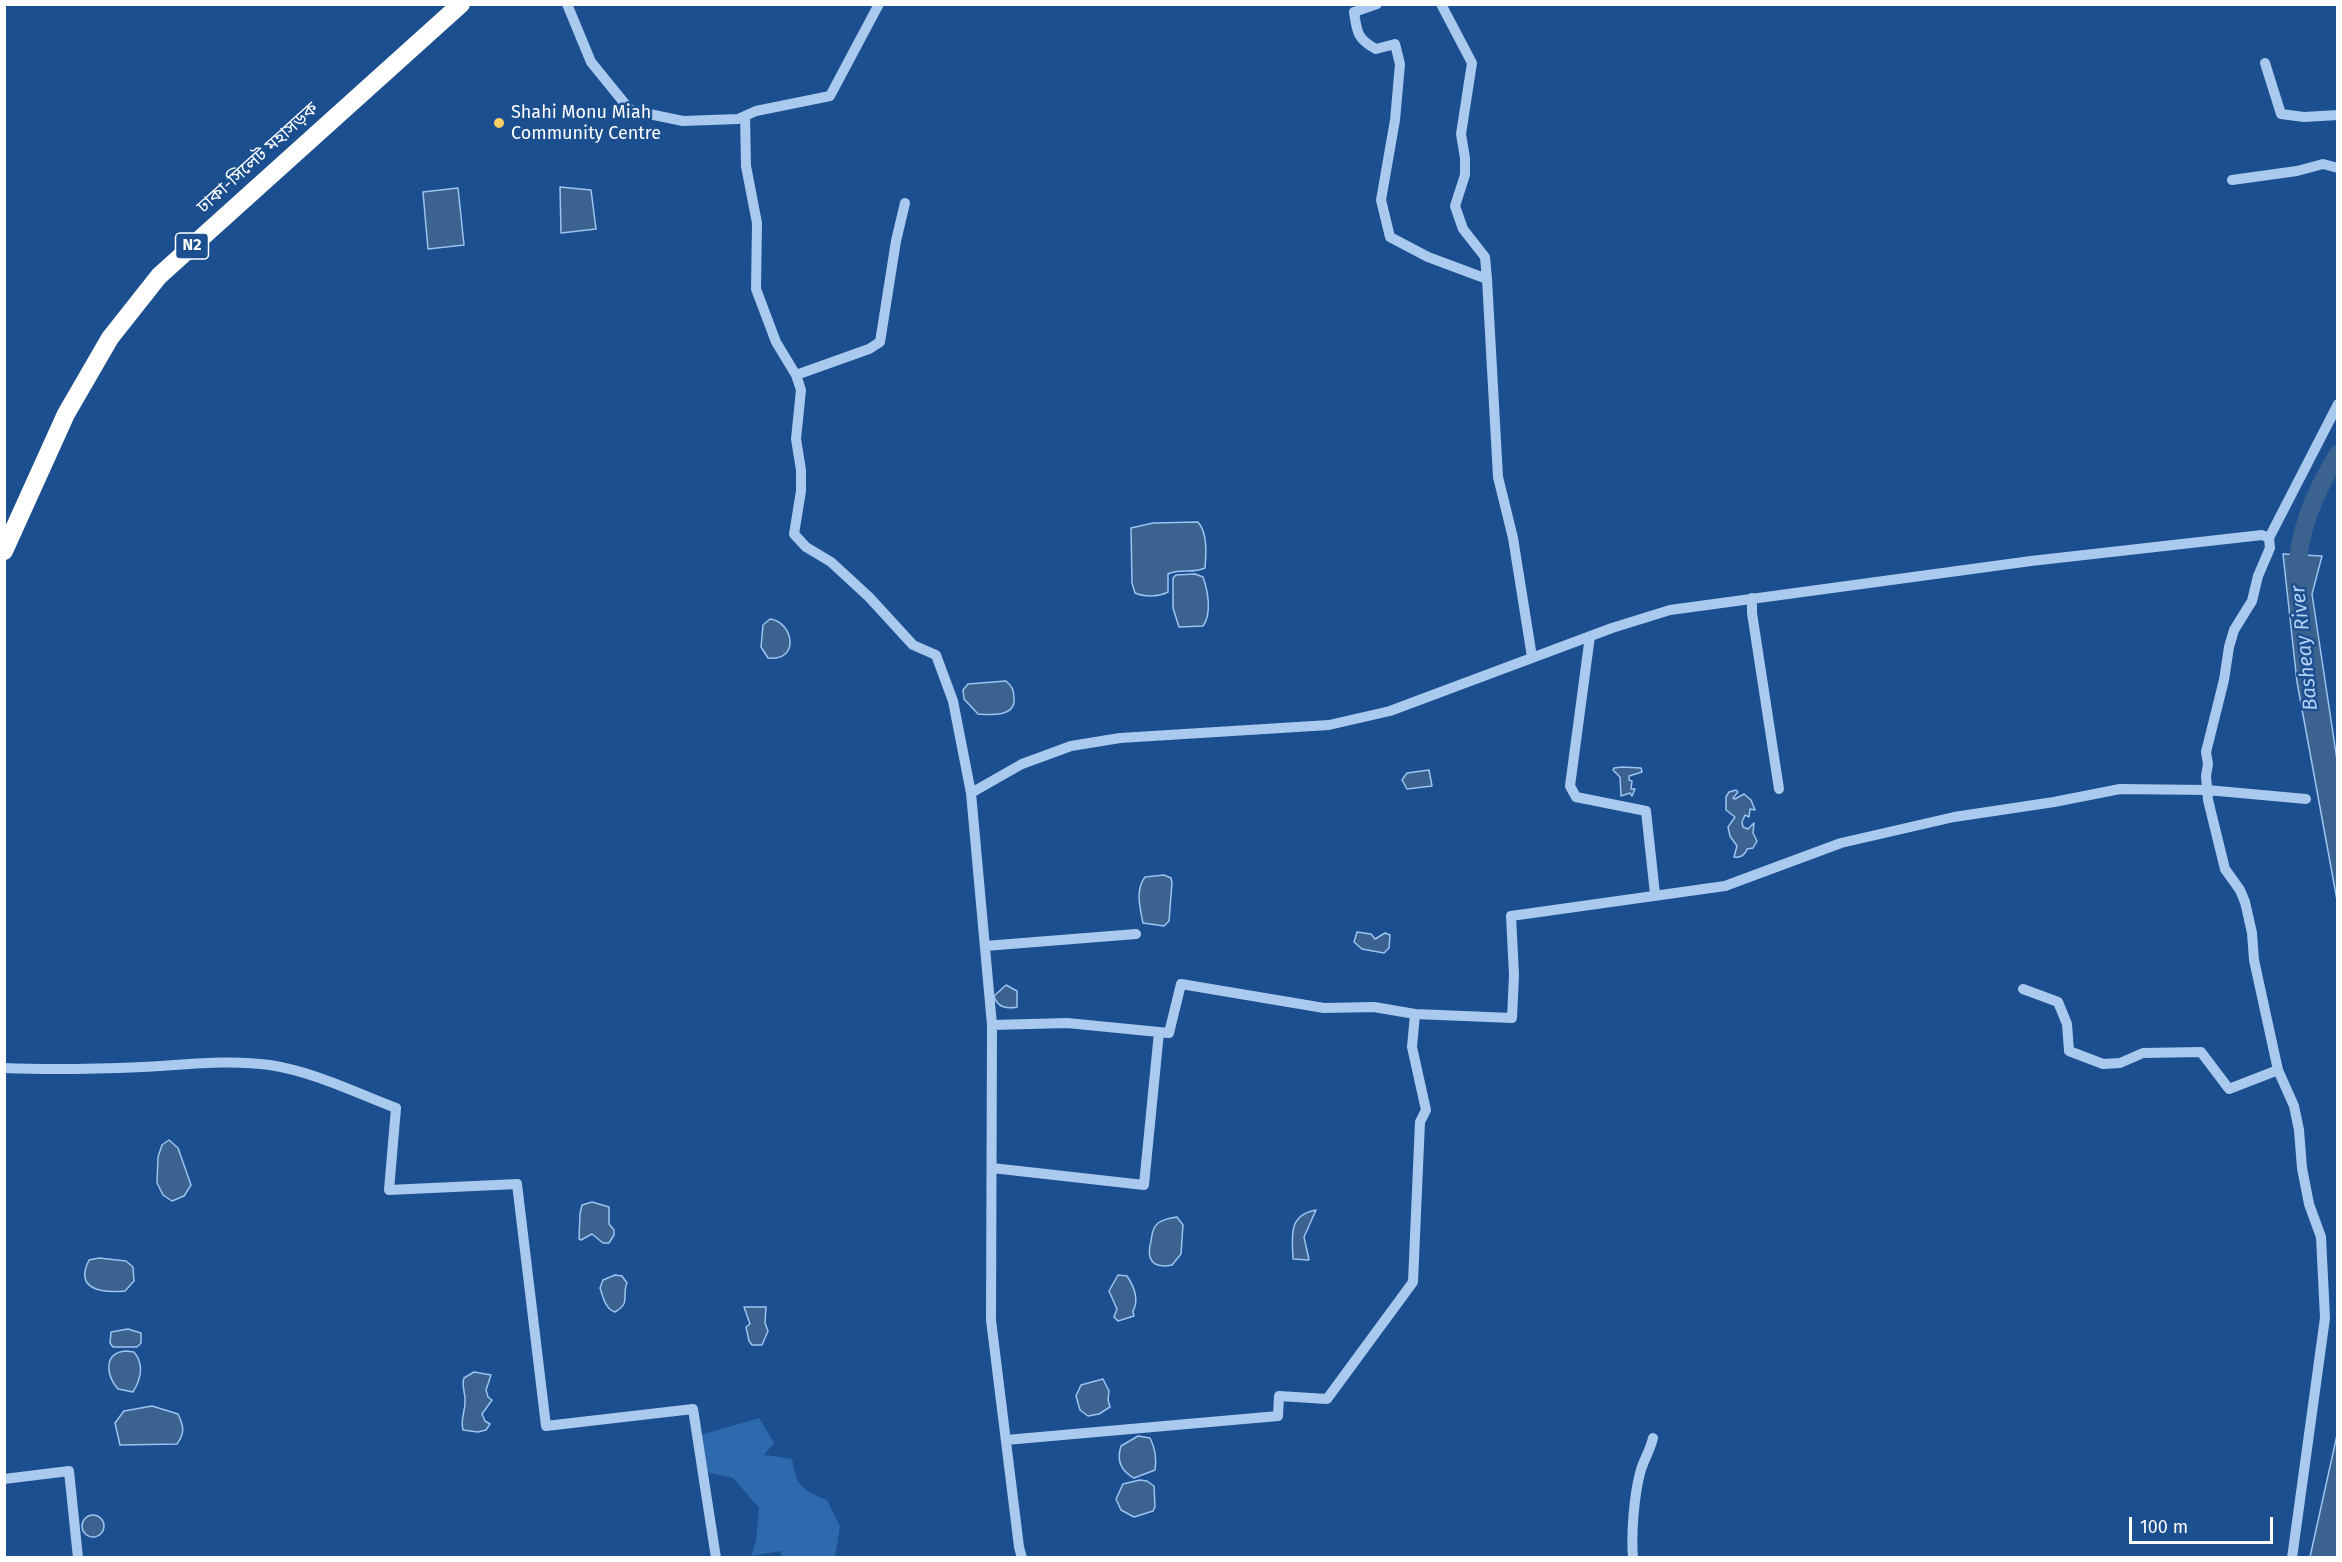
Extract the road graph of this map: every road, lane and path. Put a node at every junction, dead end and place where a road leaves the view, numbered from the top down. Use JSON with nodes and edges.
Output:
{"nodes":[{"id":1,"x":461,"y":4,"type":"edge"},
{"id":2,"x":567,"y":4,"type":"edge"},
{"id":3,"x":879,"y":4,"type":"edge"},
{"id":4,"x":1377,"y":4,"type":"edge"},
{"id":5,"x":1441,"y":4,"type":"edge"},
{"id":6,"x":2265,"y":63,"type":"dead end"},
{"id":7,"x":2337,"y":115,"type":"edge"},
{"id":8,"x":745,"y":116,"type":"junction"},
{"id":9,"x":2337,"y":168,"type":"edge"},
{"id":10,"x":2232,"y":180,"type":"dead end"},
{"id":11,"x":905,"y":203,"type":"dead end"},
{"id":12,"x":1487,"y":279,"type":"junction"},
{"id":13,"x":796,"y":375,"type":"junction"},
{"id":14,"x":2337,"y":404,"type":"edge"},
{"id":15,"x":2269,"y":538,"type":"junction"},
{"id":16,"x":4,"y":551,"type":"edge"},
{"id":17,"x":1752,"y":598,"type":"junction"},
{"id":18,"x":1590,"y":636,"type":"junction"},
{"id":19,"x":1532,"y":657,"type":"junction"},
{"id":20,"x":1779,"y":789,"type":"dead end"},
{"id":21,"x":2206,"y":790,"type":"junction"},
{"id":22,"x":971,"y":793,"type":"junction"},
{"id":23,"x":2306,"y":799,"type":"dead end"},
{"id":24,"x":1655,"y":894,"type":"junction"},
{"id":25,"x":1136,"y":934,"type":"dead end"},
{"id":26,"x":985,"y":946,"type":"junction"},
{"id":27,"x":2024,"y":988,"type":"dead end"},
{"id":28,"x":1414,"y":1014,"type":"junction"},
{"id":29,"x":992,"y":1025,"type":"junction"},
{"id":30,"x":1159,"y":1032,"type":"junction"},
{"id":31,"x":4,"y":1068,"type":"edge"},
{"id":32,"x":2278,"y":1070,"type":"junction"},
{"id":33,"x":992,"y":1168,"type":"junction"},
{"id":34,"x":1653,"y":1438,"type":"dead end"},
{"id":35,"x":1006,"y":1440,"type":"junction"},
{"id":36,"x":4,"y":1479,"type":"edge"},
{"id":37,"x":78,"y":1557,"type":"edge"},
{"id":38,"x":716,"y":1557,"type":"edge"},
{"id":39,"x":1022,"y":1557,"type":"edge"},
{"id":40,"x":1634,"y":1557,"type":"edge"},
{"id":41,"x":2292,"y":1557,"type":"edge"}],
"edges":[{"from":1,"to":16,"type":"highway","name":"ঢাকা-সিলেট মহাসড়ক","number":"N2"},
{"from":2,"to":8,"type":"street"},
{"from":3,"to":8,"type":"street"},
{"from":4,"to":12,"type":"street"},
{"from":5,"to":12,"type":"street"},
{"from":6,"to":7,"type":"street"},
{"from":8,"to":13,"type":"street"},
{"from":9,"to":10,"type":"street"},
{"from":11,"to":13,"type":"street"},
{"from":12,"to":19,"type":"street"},
{"from":13,"to":22,"type":"street"},
{"from":14,"to":15,"type":"street"},
{"from":15,"to":17,"type":"street"},
{"from":15,"to":21,"type":"street"},
{"from":17,"to":18,"type":"street"},
{"from":17,"to":20,"type":"street"},
{"from":18,"to":19,"type":"street"},
{"from":18,"to":24,"type":"street"},
{"from":19,"to":22,"type":"street"},
{"from":21,"to":23,"type":"street"},
{"from":21,"to":24,"type":"street"},
{"from":21,"to":32,"type":"street"},
{"from":22,"to":26,"type":"street"},
{"from":24,"to":28,"type":"street"},
{"from":25,"to":26,"type":"street"},
{"from":26,"to":29,"type":"street"},
{"from":27,"to":32,"type":"street"},
{"from":28,"to":30,"type":"street"},
{"from":28,"to":35,"type":"street"},
{"from":29,"to":30,"type":"street"},
{"from":29,"to":33,"type":"street"},
{"from":30,"to":33,"type":"street"},
{"from":31,"to":38,"type":"street"},
{"from":32,"to":41,"type":"street"},
{"from":33,"to":35,"type":"street"},
{"from":34,"to":40,"type":"street"},
{"from":35,"to":39,"type":"street"},
{"from":36,"to":37,"type":"street"}]}
